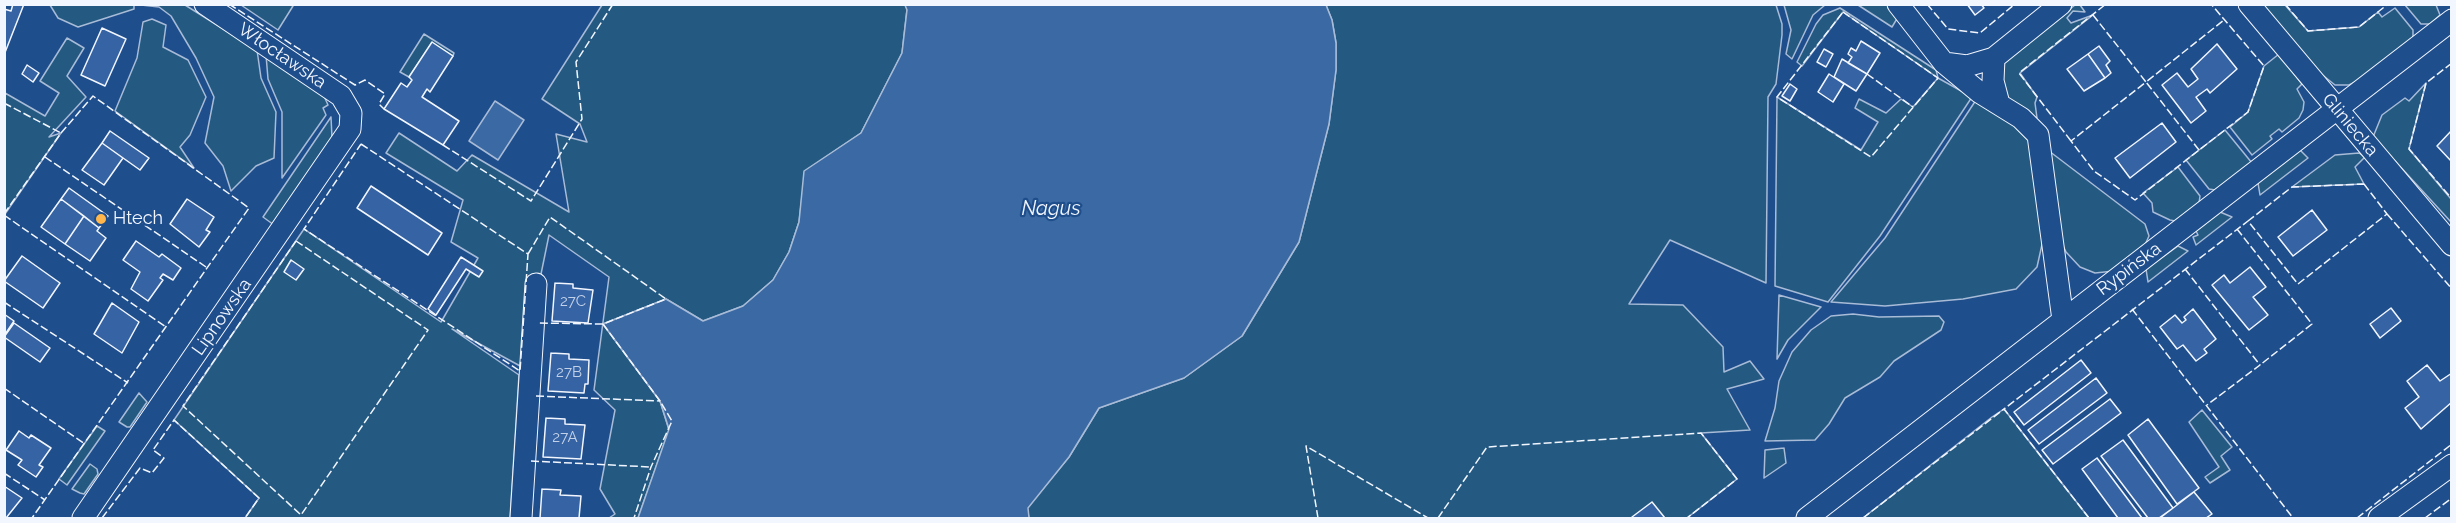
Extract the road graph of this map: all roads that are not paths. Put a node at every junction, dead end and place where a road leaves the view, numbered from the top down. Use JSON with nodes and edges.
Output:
{"nodes":[{"id":1,"x":205,"y":4,"type":"edge"},
{"id":2,"x":1898,"y":4,"type":"edge"},
{"id":3,"x":2061,"y":4,"type":"edge"},
{"id":4,"x":2249,"y":4,"type":"edge"},
{"id":5,"x":2451,"y":20,"type":"edge"},
{"id":6,"x":1994,"y":58,"type":"junction"},
{"id":7,"x":1944,"y":63,"type":"junction"},
{"id":8,"x":1999,"y":104,"type":"junction"},
{"id":9,"x":2336,"y":109,"type":"junction"},
{"id":10,"x":351,"y":113,"type":"joint"},
{"id":11,"x":2451,"y":244,"type":"edge"},
{"id":12,"x":536,"y":284,"type":"dead end"},
{"id":13,"x":2063,"y":320,"type":"junction"},
{"id":14,"x":2451,"y":465,"type":"edge"},
{"id":15,"x":83,"y":519,"type":"edge"},
{"id":16,"x":520,"y":519,"type":"edge"},
{"id":17,"x":1807,"y":519,"type":"edge"},
{"id":18,"x":2379,"y":519,"type":"edge"}],
"edges":[{"from":1,"to":10,"type":"street","name":"Włocławska"},
{"from":2,"to":7,"type":"street"},
{"from":3,"to":6,"type":"street"},
{"from":4,"to":9,"type":"street","name":"Gliniecka"},
{"from":5,"to":9,"type":"street","name":"Rypińska"},
{"from":6,"to":7,"type":"street"},
{"from":6,"to":8,"type":"street"},
{"from":7,"to":8,"type":"street"},
{"from":8,"to":13,"type":"street"},
{"from":9,"to":11,"type":"street","name":"Gliniecka"},
{"from":9,"to":13,"type":"street","name":"Rypińska"},
{"from":10,"to":15,"type":"street","name":"Lipnowska"},
{"from":12,"to":16,"type":"street"},
{"from":13,"to":17,"type":"street","name":"Rypińska"},
{"from":14,"to":18,"type":"street"}]}
